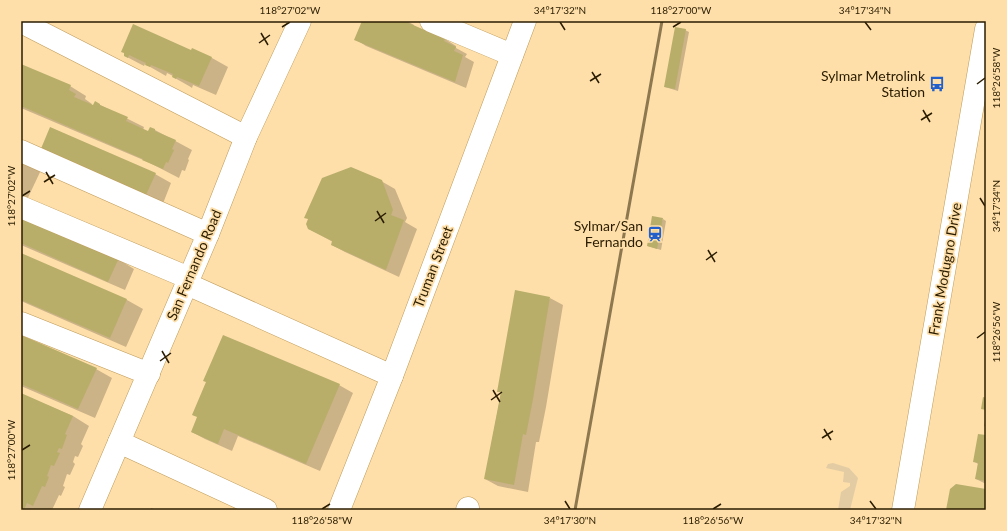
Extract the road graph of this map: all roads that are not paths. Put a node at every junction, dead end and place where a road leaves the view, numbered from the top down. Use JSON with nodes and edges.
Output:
{"nodes":[{"id":1,"x":300,"y":21,"type":"edge"},
{"id":2,"x":21,"y":22,"type":"edge"},
{"id":3,"x":437,"y":22,"type":"edge"},
{"id":4,"x":524,"y":22,"type":"edge"},
{"id":5,"x":986,"y":29,"type":"edge"},
{"id":6,"x":512,"y":55,"type":"junction"},
{"id":7,"x":246,"y":137,"type":"junction"},
{"id":8,"x":21,"y":151,"type":"edge"},
{"id":9,"x":21,"y":207,"type":"edge"},
{"id":10,"x":208,"y":234,"type":"junction"},
{"id":11,"x":188,"y":281,"type":"junction"},
{"id":12,"x":21,"y":323,"type":"edge"},
{"id":13,"x":149,"y":374,"type":"junction"},
{"id":14,"x":392,"y":376,"type":"junction"},
{"id":15,"x":119,"y":442,"type":"junction"},
{"id":16,"x":344,"y":508,"type":"edge"},
{"id":17,"x":90,"y":510,"type":"edge"},
{"id":18,"x":266,"y":510,"type":"edge"},
{"id":19,"x":902,"y":510,"type":"edge"}],
"edges":[{"from":1,"to":7,"type":"main road","name":"San Fernando Road"},
{"from":2,"to":7,"type":"main road"},
{"from":3,"to":6,"type":"main road"},
{"from":4,"to":6,"type":"main road","name":"Truman Street"},
{"from":5,"to":19,"type":"main road","name":"Frank Modugno Drive"},
{"from":6,"to":14,"type":"main road","name":"Truman Street"},
{"from":7,"to":10,"type":"main road","name":"San Fernando Road"},
{"from":8,"to":10,"type":"main road"},
{"from":9,"to":11,"type":"main road"},
{"from":10,"to":11,"type":"main road","name":"San Fernando Road"},
{"from":11,"to":13,"type":"main road","name":"San Fernando Road"},
{"from":11,"to":14,"type":"main road"},
{"from":12,"to":13,"type":"main road"},
{"from":13,"to":15,"type":"main road","name":"San Fernando Road"},
{"from":14,"to":16,"type":"main road","name":"Truman Street"},
{"from":15,"to":17,"type":"main road","name":"San Fernando Road"},
{"from":15,"to":18,"type":"main road"}]}
